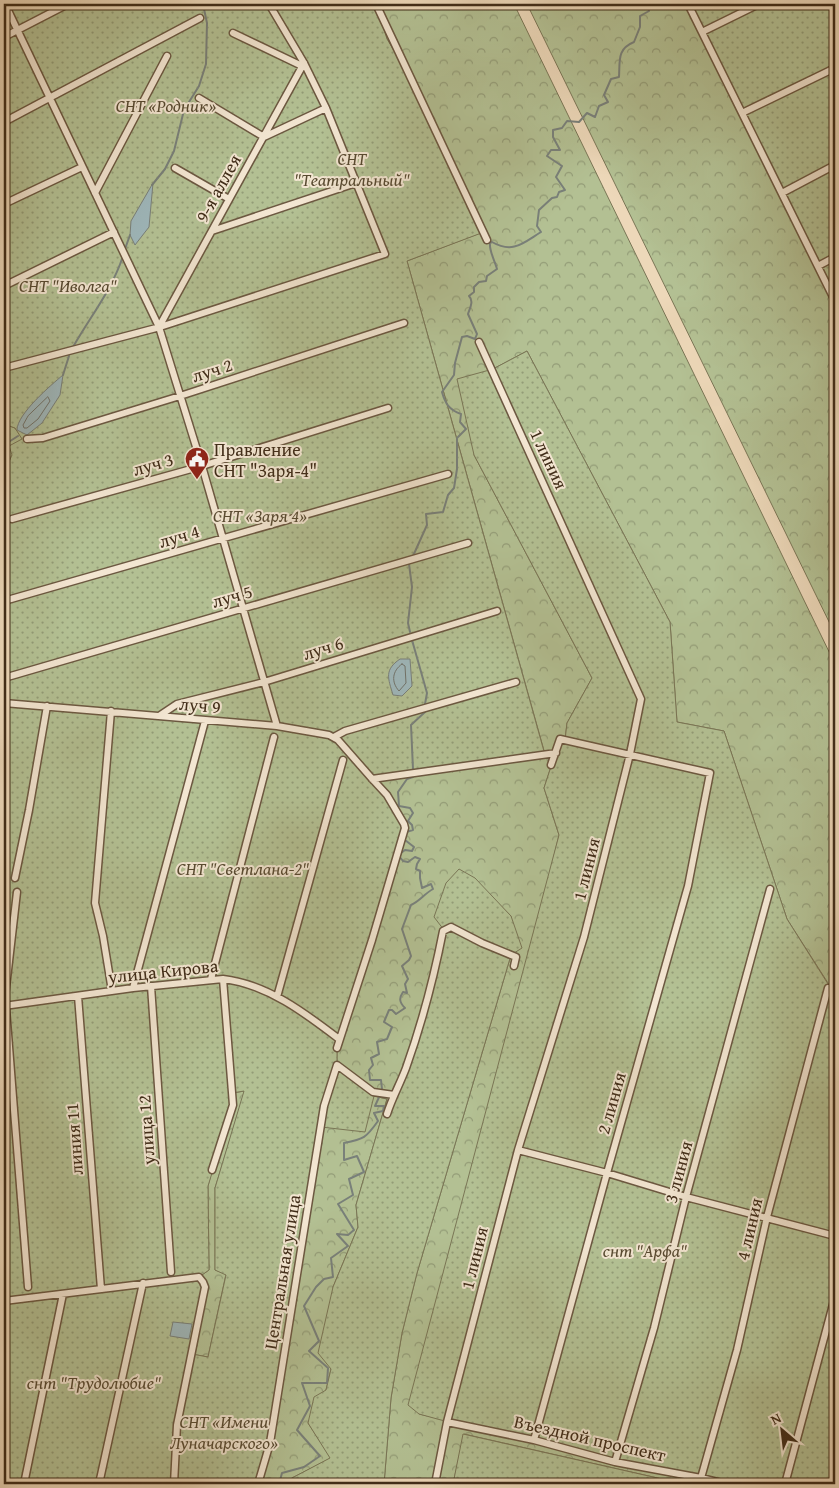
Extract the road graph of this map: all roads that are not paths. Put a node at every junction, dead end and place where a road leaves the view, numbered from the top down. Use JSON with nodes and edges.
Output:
{"nodes":[{"id":1,"x":5,"y":4,"type":"edge"},
{"id":2,"x":68,"y":4,"type":"edge"},
{"id":3,"x":269,"y":4,"type":"edge"},
{"id":4,"x":376,"y":4,"type":"edge"},
{"id":5,"x":688,"y":4,"type":"edge"},
{"id":6,"x":759,"y":4,"type":"edge"},
{"id":7,"x":200,"y":18,"type":"dead end"},
{"id":8,"x":17,"y":30,"type":"junction"},
{"id":9,"x":233,"y":32,"type":"dead end"},
{"id":10,"x":702,"y":32,"type":"junction"},
{"id":11,"x":4,"y":37,"type":"edge"},
{"id":12,"x":167,"y":56,"type":"dead end"},
{"id":13,"x":303,"y":65,"type":"junction"},
{"id":14,"x":835,"y":68,"type":"edge"},
{"id":15,"x":50,"y":97,"type":"junction"},
{"id":16,"x":199,"y":98,"type":"dead end"},
{"id":17,"x":326,"y":108,"type":"junction"},
{"id":18,"x":742,"y":113,"type":"junction"},
{"id":19,"x":4,"y":122,"type":"edge"},
{"id":20,"x":264,"y":137,"type":"junction"},
{"id":21,"x":835,"y":165,"type":"edge"},
{"id":22,"x":82,"y":167,"type":"junction"},
{"id":23,"x":175,"y":168,"type":"dead end"},
{"id":24,"x":356,"y":183,"type":"junction"},
{"id":25,"x":95,"y":193,"type":"junction"},
{"id":26,"x":782,"y":193,"type":"junction"},
{"id":27,"x":229,"y":199,"type":"junction"},
{"id":28,"x":4,"y":204,"type":"edge"},
{"id":29,"x":212,"y":231,"type":"junction"},
{"id":30,"x":114,"y":232,"type":"junction"},
{"id":31,"x":487,"y":240,"type":"dead end"},
{"id":32,"x":835,"y":257,"type":"edge"},
{"id":33,"x":818,"y":266,"type":"junction"},
{"id":34,"x":4,"y":286,"type":"edge"},
{"id":35,"x":835,"y":301,"type":"edge"},
{"id":36,"x":404,"y":323,"type":"dead end"},
{"id":37,"x":159,"y":327,"type":"junction"},
{"id":38,"x":479,"y":342,"type":"dead end"},
{"id":39,"x":4,"y":368,"type":"edge"},
{"id":40,"x":180,"y":396,"type":"junction"},
{"id":41,"x":388,"y":408,"type":"dead end"},
{"id":42,"x":27,"y":439,"type":"dead end"},
{"id":43,"x":202,"y":466,"type":"junction"},
{"id":44,"x":448,"y":474,"type":"dead end"},
{"id":45,"x":12,"y":519,"type":"dead end"},
{"id":46,"x":223,"y":539,"type":"junction"},
{"id":47,"x":468,"y":543,"type":"dead end"},
{"id":48,"x":4,"y":601,"type":"edge"},
{"id":49,"x":244,"y":608,"type":"junction"},
{"id":50,"x":498,"y":611,"type":"dead end"},
{"id":51,"x":4,"y":678,"type":"edge"},
{"id":52,"x":264,"y":682,"type":"junction"},
{"id":53,"x":516,"y":682,"type":"dead end"},
{"id":54,"x":4,"y":703,"type":"edge"},
{"id":55,"x":47,"y":706,"type":"junction"},
{"id":56,"x":111,"y":711,"type":"junction"},
{"id":57,"x":159,"y":716,"type":"junction"},
{"id":58,"x":205,"y":721,"type":"junction"},
{"id":59,"x":277,"y":726,"type":"junction"},
{"id":60,"x":274,"y":736,"type":"dead end"},
{"id":61,"x":334,"y":737,"type":"junction"},
{"id":62,"x":556,"y":753,"type":"junction"},
{"id":63,"x":630,"y":754,"type":"junction"},
{"id":64,"x":343,"y":760,"type":"dead end"},
{"id":65,"x":551,"y":765,"type":"dead end"},
{"id":66,"x":374,"y":781,"type":"junction"},
{"id":67,"x":15,"y":878,"type":"dead end"},
{"id":68,"x":770,"y":889,"type":"dead end"},
{"id":69,"x":17,"y":892,"type":"dead end"},
{"id":70,"x":514,"y":966,"type":"dead end"},
{"id":71,"x":211,"y":979,"type":"junction"},
{"id":72,"x":223,"y":979,"type":"junction"},
{"id":73,"x":151,"y":986,"type":"junction"},
{"id":74,"x":133,"y":988,"type":"junction"},
{"id":75,"x":828,"y":988,"type":"dead end"},
{"id":76,"x":112,"y":991,"type":"junction"},
{"id":77,"x":78,"y":996,"type":"junction"},
{"id":78,"x":277,"y":997,"type":"junction"},
{"id":79,"x":5,"y":1006,"type":"edge"},
{"id":80,"x":339,"y":1039,"type":"junction"},
{"id":81,"x":337,"y":1048,"type":"dead end"},
{"id":82,"x":394,"y":1095,"type":"junction"},
{"id":83,"x":387,"y":1114,"type":"dead end"},
{"id":84,"x":518,"y":1150,"type":"junction"},
{"id":85,"x":212,"y":1170,"type":"dead end"},
{"id":86,"x":607,"y":1172,"type":"junction"},
{"id":87,"x":686,"y":1197,"type":"junction"},
{"id":88,"x":766,"y":1217,"type":"junction"},
{"id":89,"x":835,"y":1236,"type":"edge"},
{"id":90,"x":171,"y":1272,"type":"dead end"},
{"id":91,"x":143,"y":1283,"type":"junction"},
{"id":92,"x":28,"y":1287,"type":"dead end"},
{"id":93,"x":101,"y":1290,"type":"junction"},
{"id":94,"x":62,"y":1294,"type":"junction"},
{"id":95,"x":835,"y":1297,"type":"edge"},
{"id":96,"x":4,"y":1301,"type":"edge"},
{"id":97,"x":447,"y":1422,"type":"junction"},
{"id":98,"x":534,"y":1440,"type":"junction"},
{"id":99,"x":615,"y":1462,"type":"junction"},
{"id":100,"x":701,"y":1478,"type":"junction"},
{"id":101,"x":24,"y":1484,"type":"edge"},
{"id":102,"x":99,"y":1484,"type":"edge"},
{"id":103,"x":174,"y":1484,"type":"edge"},
{"id":104,"x":258,"y":1484,"type":"edge"},
{"id":105,"x":435,"y":1484,"type":"edge"},
{"id":106,"x":726,"y":1484,"type":"edge"},
{"id":107,"x":785,"y":1484,"type":"edge"}],
"edges":[{"from":1,"to":8,"type":"street"},
{"from":2,"to":8,"type":"street"},
{"from":3,"to":13,"type":"street"},
{"from":4,"to":31,"type":"street"},
{"from":5,"to":10,"type":"street"},
{"from":6,"to":10,"type":"street"},
{"from":7,"to":15,"type":"street"},
{"from":8,"to":11,"type":"street"},
{"from":8,"to":15,"type":"street"},
{"from":9,"to":13,"type":"street"},
{"from":10,"to":18,"type":"street"},
{"from":12,"to":25,"type":"street"},
{"from":13,"to":17,"type":"street"},
{"from":13,"to":20,"type":"street","name":"9-я аллея"},
{"from":14,"to":18,"type":"street"},
{"from":15,"to":19,"type":"street"},
{"from":15,"to":22,"type":"street"},
{"from":16,"to":20,"type":"street"},
{"from":17,"to":20,"type":"street"},
{"from":17,"to":24,"type":"street"},
{"from":18,"to":26,"type":"street"},
{"from":20,"to":27,"type":"street","name":"9-я аллея"},
{"from":21,"to":26,"type":"street"},
{"from":22,"to":25,"type":"street"},
{"from":22,"to":28,"type":"street"},
{"from":23,"to":27,"type":"street"},
{"from":24,"to":29,"type":"street"},
{"from":24,"to":37,"type":"street"},
{"from":25,"to":30,"type":"street"},
{"from":26,"to":33,"type":"street"},
{"from":27,"to":29,"type":"street","name":"9-я аллея"},
{"from":29,"to":37,"type":"street","name":"9-я аллея"},
{"from":30,"to":34,"type":"street"},
{"from":30,"to":37,"type":"street"},
{"from":32,"to":33,"type":"street"},
{"from":33,"to":35,"type":"street"},
{"from":36,"to":40,"type":"street","name":"луч 2"},
{"from":37,"to":39,"type":"street"},
{"from":37,"to":40,"type":"street"},
{"from":38,"to":63,"type":"street","name":"1 линия"},
{"from":40,"to":42,"type":"street","name":"луч 2"},
{"from":40,"to":43,"type":"street"},
{"from":41,"to":43,"type":"street","name":"луч 3"},
{"from":43,"to":45,"type":"street","name":"луч 3"},
{"from":43,"to":46,"type":"street"},
{"from":44,"to":46,"type":"street","name":"луч 4"},
{"from":46,"to":48,"type":"street","name":"луч 4"},
{"from":46,"to":49,"type":"street"},
{"from":47,"to":49,"type":"street","name":"луч 5"},
{"from":49,"to":51,"type":"street","name":"луч 5"},
{"from":49,"to":52,"type":"street"},
{"from":50,"to":52,"type":"street","name":"луч 6"},
{"from":52,"to":57,"type":"street","name":"луч 6"},
{"from":52,"to":59,"type":"street"},
{"from":53,"to":61,"type":"street"},
{"from":54,"to":55,"type":"street","name":"луч 9"},
{"from":55,"to":56,"type":"street","name":"луч 9"},
{"from":55,"to":67,"type":"street"},
{"from":56,"to":57,"type":"street","name":"луч 9"},
{"from":56,"to":76,"type":"street"},
{"from":57,"to":58,"type":"street","name":"луч 9"},
{"from":58,"to":59,"type":"street","name":"луч 9"},
{"from":58,"to":74,"type":"street"},
{"from":59,"to":61,"type":"street","name":"луч 9"},
{"from":60,"to":71,"type":"street"},
{"from":61,"to":66,"type":"street"},
{"from":62,"to":63,"type":"street"},
{"from":62,"to":65,"type":"street"},
{"from":62,"to":66,"type":"street"},
{"from":63,"to":84,"type":"street","name":"1 линия"},
{"from":63,"to":86,"type":"street","name":"2 линия"},
{"from":64,"to":78,"type":"street"},
{"from":66,"to":80,"type":"street"},
{"from":68,"to":87,"type":"street","name":"3 линия"},
{"from":69,"to":79,"type":"street"},
{"from":70,"to":82,"type":"street"},
{"from":71,"to":72,"type":"street","name":"улица Кирова"},
{"from":71,"to":73,"type":"street","name":"улица Кирова"},
{"from":72,"to":78,"type":"street","name":"улица Кирова"},
{"from":72,"to":85,"type":"street"},
{"from":73,"to":74,"type":"street","name":"улица Кирова"},
{"from":73,"to":90,"type":"street","name":"улица 12"},
{"from":74,"to":76,"type":"street","name":"улица Кирова"},
{"from":75,"to":88,"type":"street","name":"4 линия"},
{"from":76,"to":77,"type":"street","name":"улица Кирова"},
{"from":77,"to":79,"type":"street","name":"улица Кирова"},
{"from":77,"to":93,"type":"street","name":"линия 11"},
{"from":78,"to":80,"type":"street","name":"улица Кирова"},
{"from":79,"to":92,"type":"street"},
{"from":80,"to":81,"type":"street"},
{"from":82,"to":83,"type":"street"},
{"from":82,"to":104,"type":"street","name":"Центральная улица"},
{"from":84,"to":86,"type":"street"},
{"from":84,"to":97,"type":"street","name":"1 линия"},
{"from":86,"to":87,"type":"street"},
{"from":86,"to":98,"type":"street","name":"2 линия"},
{"from":87,"to":88,"type":"street"},
{"from":87,"to":99,"type":"street","name":"3 линия"},
{"from":88,"to":89,"type":"street"},
{"from":88,"to":100,"type":"street","name":"4 линия"},
{"from":91,"to":93,"type":"street"},
{"from":91,"to":102,"type":"street"},
{"from":91,"to":103,"type":"street"},
{"from":93,"to":94,"type":"street"},
{"from":94,"to":96,"type":"street"},
{"from":94,"to":101,"type":"street"},
{"from":95,"to":107,"type":"street"},
{"from":97,"to":98,"type":"street","name":"Въездной проспект"},
{"from":97,"to":105,"type":"street","name":"1 линия"},
{"from":98,"to":99,"type":"street","name":"Въездной проспект"},
{"from":99,"to":100,"type":"street","name":"Въездной проспект"},
{"from":100,"to":106,"type":"street","name":"Въездной проспект"}]}
